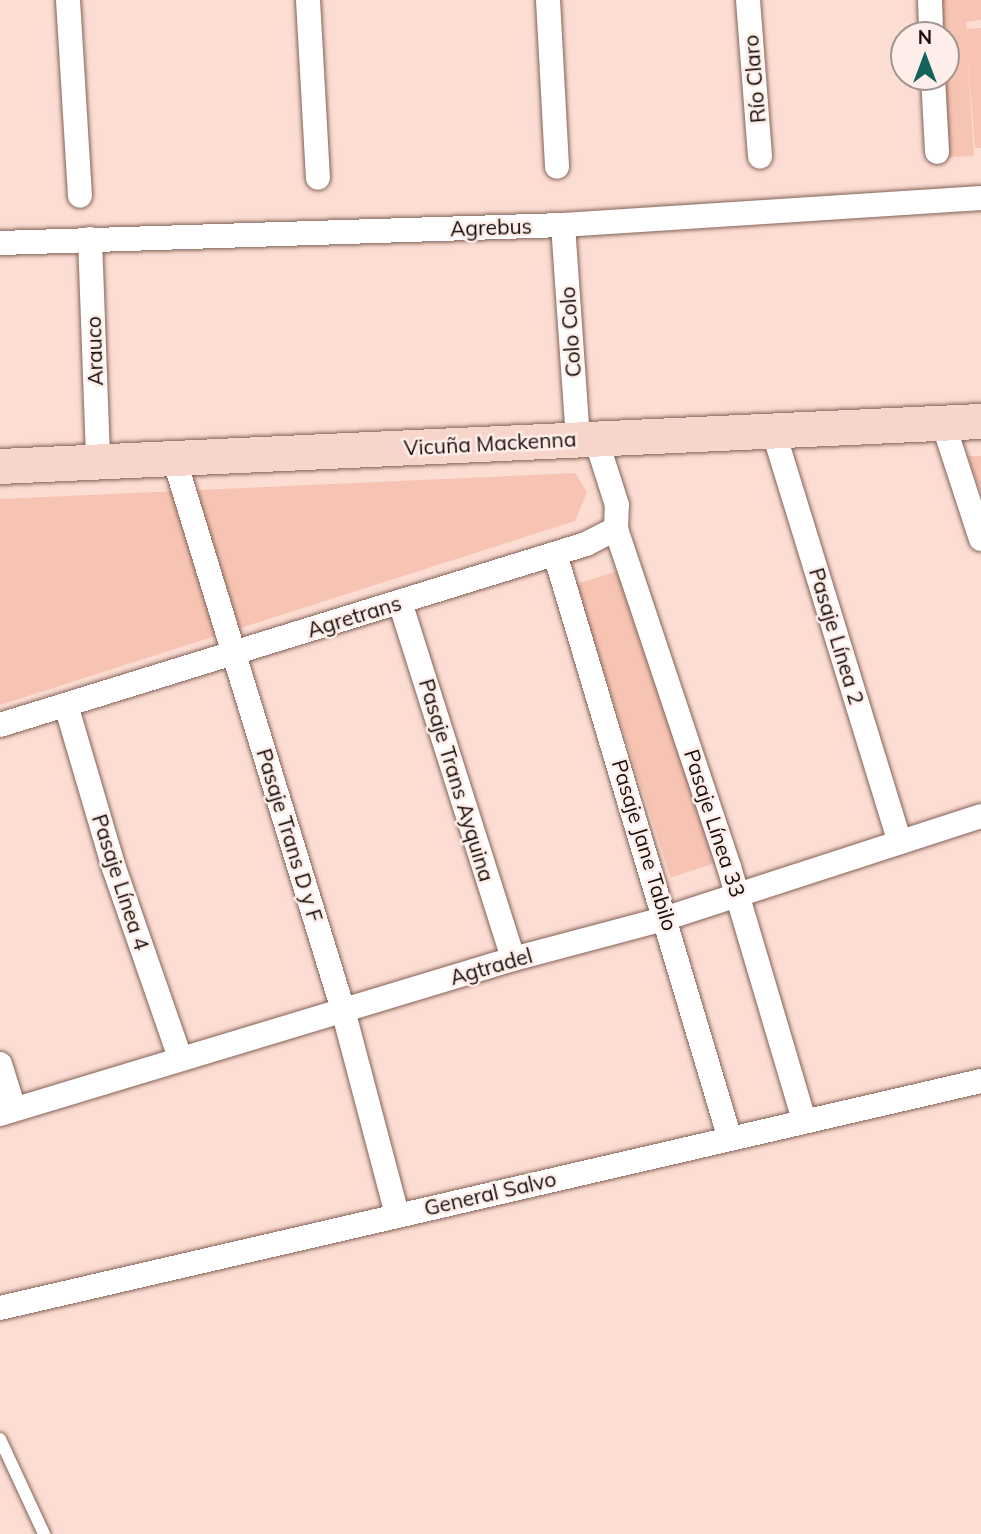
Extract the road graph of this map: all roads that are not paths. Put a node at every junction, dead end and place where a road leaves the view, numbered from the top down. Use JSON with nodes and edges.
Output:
{"nodes":[{"id":1,"x":68,"y":0,"type":"edge"},
{"id":2,"x":308,"y":0,"type":"edge"},
{"id":3,"x":548,"y":0,"type":"edge"},
{"id":4,"x":748,"y":0,"type":"edge"},
{"id":5,"x":930,"y":0,"type":"edge"},
{"id":6,"x":931,"y":21,"type":"edge"},
{"id":7,"x":934,"y":91,"type":"edge"},
{"id":8,"x":937,"y":152,"type":"dead end"},
{"id":9,"x":760,"y":157,"type":"dead end"},
{"id":10,"x":557,"y":167,"type":"dead end"},
{"id":11,"x":317,"y":178,"type":"dead end"},
{"id":12,"x":80,"y":196,"type":"dead end"},
{"id":13,"x":981,"y":198,"type":"edge"},
{"id":14,"x":563,"y":225,"type":"junction"},
{"id":15,"x":90,"y":239,"type":"junction"},
{"id":16,"x":0,"y":243,"type":"edge"},
{"id":17,"x":981,"y":421,"type":"edge"},
{"id":18,"x":943,"y":423,"type":"junction"},
{"id":19,"x":773,"y":430,"type":"junction"},
{"id":20,"x":587,"y":439,"type":"junction"},
{"id":21,"x":174,"y":458,"type":"junction"},
{"id":22,"x":99,"y":462,"type":"junction"},
{"id":23,"x":0,"y":466,"type":"edge"},
{"id":24,"x":616,"y":528,"type":"junction"},
{"id":25,"x":981,"y":539,"type":"edge"},
{"id":26,"x":556,"y":557,"type":"junction"},
{"id":27,"x":400,"y":601,"type":"junction"},
{"id":28,"x":234,"y":653,"type":"junction"},
{"id":29,"x":66,"y":705,"type":"junction"},
{"id":30,"x":0,"y":725,"type":"edge"},
{"id":31,"x":981,"y":817,"type":"edge"},
{"id":32,"x":900,"y":842,"type":"junction"},
{"id":33,"x":738,"y":894,"type":"junction"},
{"id":34,"x":667,"y":918,"type":"junction"},
{"id":35,"x":513,"y":959,"type":"junction"},
{"id":36,"x":343,"y":1010,"type":"junction"},
{"id":37,"x":180,"y":1057,"type":"junction"},
{"id":38,"x":0,"y":1064,"type":"edge"},
{"id":39,"x":981,"y":1081,"type":"edge"},
{"id":40,"x":7,"y":1111,"type":"edge"},
{"id":41,"x":804,"y":1121,"type":"junction"},
{"id":42,"x":729,"y":1136,"type":"junction"},
{"id":43,"x":397,"y":1215,"type":"junction"},
{"id":44,"x":0,"y":1308,"type":"edge"},
{"id":45,"x":0,"y":1439,"type":"edge"},
{"id":46,"x":44,"y":1534,"type":"edge"}],
"edges":[{"from":1,"to":12,"type":"street"},
{"from":2,"to":11,"type":"street"},
{"from":3,"to":10,"type":"street"},
{"from":4,"to":9,"type":"street","name":"Río Claro"},
{"from":5,"to":6,"type":"street"},
{"from":7,"to":8,"type":"street"},
{"from":13,"to":14,"type":"street","name":"Agrebus"},
{"from":14,"to":15,"type":"street","name":"Agrebus"},
{"from":14,"to":20,"type":"street","name":"Colo Colo"},
{"from":15,"to":16,"type":"street","name":"Agrebus"},
{"from":15,"to":22,"type":"street","name":"Arauco"},
{"from":17,"to":18,"type":"street","name":"Vicuña Mackenna"},
{"from":18,"to":19,"type":"street","name":"Vicuña Mackenna"},
{"from":18,"to":25,"type":"street"},
{"from":19,"to":20,"type":"street","name":"Vicuña Mackenna"},
{"from":19,"to":32,"type":"street","name":"Pasaje Línea 2"},
{"from":20,"to":21,"type":"street","name":"Vicuña Mackenna"},
{"from":20,"to":24,"type":"street"},
{"from":21,"to":22,"type":"street","name":"Vicuña Mackenna"},
{"from":21,"to":28,"type":"street","name":"Pasaje Trans D y F"},
{"from":22,"to":23,"type":"street","name":"Vicuña Mackenna"},
{"from":24,"to":26,"type":"street","name":"Agretrans"},
{"from":24,"to":33,"type":"street","name":"Pasaje Línea 33"},
{"from":26,"to":27,"type":"street","name":"Agretrans"},
{"from":26,"to":34,"type":"street","name":"Pasaje Jane Tabilo"},
{"from":27,"to":28,"type":"street","name":"Agretrans"},
{"from":27,"to":35,"type":"street","name":"Pasaje Trans Ayquina"},
{"from":28,"to":29,"type":"street","name":"Agretrans"},
{"from":28,"to":36,"type":"street","name":"Pasaje Trans D y F"},
{"from":29,"to":30,"type":"street","name":"Agretrans"},
{"from":29,"to":37,"type":"street","name":"Pasaje Línea 4"},
{"from":31,"to":32,"type":"street","name":"Agtradel"},
{"from":32,"to":33,"type":"street","name":"Agtradel"},
{"from":33,"to":34,"type":"street","name":"Agtradel"},
{"from":33,"to":41,"type":"street","name":"Pasaje Línea 33"},
{"from":34,"to":35,"type":"street","name":"Agtradel"},
{"from":34,"to":42,"type":"street","name":"Pasaje Jane Tabilo"},
{"from":35,"to":36,"type":"street","name":"Agtradel"},
{"from":36,"to":37,"type":"street","name":"Agtradel"},
{"from":36,"to":43,"type":"street","name":"Pasaje Trans D y F"},
{"from":37,"to":40,"type":"street","name":"Agtradel"},
{"from":38,"to":40,"type":"street"},
{"from":39,"to":41,"type":"street","name":"General Salvo"},
{"from":41,"to":42,"type":"street","name":"General Salvo"},
{"from":42,"to":43,"type":"street","name":"General Salvo"},
{"from":43,"to":44,"type":"street","name":"General Salvo"},
{"from":45,"to":46,"type":"lane"}]}
